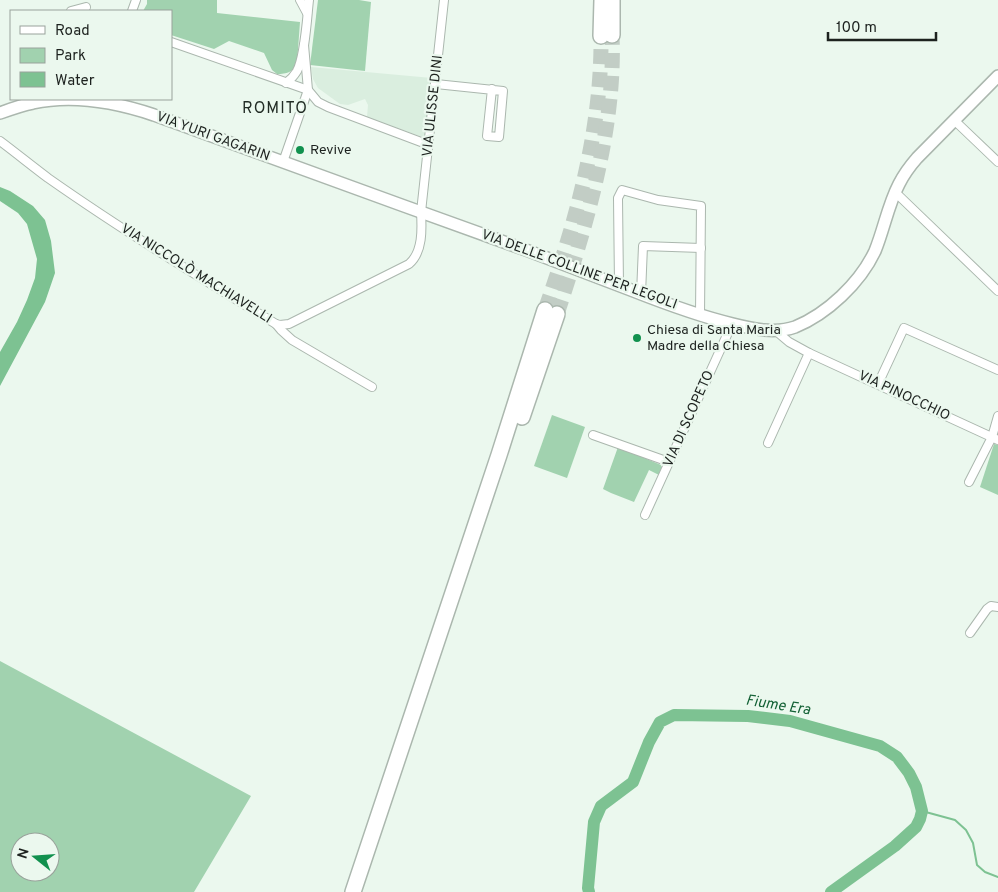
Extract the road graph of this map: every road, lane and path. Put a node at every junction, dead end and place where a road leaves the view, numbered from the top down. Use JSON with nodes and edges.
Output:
{"nodes":[{"id":1,"x":300,"y":0,"type":"edge"},
{"id":2,"x":309,"y":0,"type":"edge"},
{"id":3,"x":444,"y":0,"type":"edge"},
{"id":4,"x":602,"y":0,"type":"edge"},
{"id":5,"x":612,"y":0,"type":"edge"},
{"id":6,"x":308,"y":13,"type":"junction"},
{"id":7,"x":172,"y":42,"type":"edge"},
{"id":8,"x":304,"y":45,"type":"junction"},
{"id":9,"x":998,"y":76,"type":"edge"},
{"id":10,"x":286,"y":83,"type":"junction"},
{"id":11,"x":436,"y":84,"type":"junction"},
{"id":12,"x":308,"y":90,"type":"junction"},
{"id":13,"x":492,"y":90,"type":"junction"},
{"id":14,"x":58,"y":100,"type":"edge"},
{"id":15,"x":104,"y":100,"type":"edge"},
{"id":16,"x":0,"y":113,"type":"edge"},
{"id":17,"x":954,"y":120,"type":"junction"},
{"id":18,"x":0,"y":141,"type":"edge"},
{"id":19,"x":429,"y":145,"type":"junction"},
{"id":20,"x":283,"y":162,"type":"junction"},
{"id":21,"x":998,"y":162,"type":"edge"},
{"id":22,"x":895,"y":192,"type":"junction"},
{"id":23,"x":421,"y":212,"type":"junction"},
{"id":24,"x":701,"y":248,"type":"junction"},
{"id":25,"x":619,"y":286,"type":"junction"},
{"id":26,"x":998,"y":291,"type":"edge"},
{"id":27,"x":640,"y":294,"type":"junction"},
{"id":28,"x":700,"y":315,"type":"junction"},
{"id":29,"x":276,"y":324,"type":"junction"},
{"id":30,"x":732,"y":324,"type":"junction"},
{"id":31,"x":776,"y":331,"type":"junction"},
{"id":32,"x":809,"y":353,"type":"junction"},
{"id":33,"x":998,"y":370,"type":"edge"},
{"id":34,"x":878,"y":384,"type":"junction"},
{"id":35,"x":372,"y":387,"type":"dead end"},
{"id":36,"x":998,"y":416,"type":"edge"},
{"id":37,"x":593,"y":435,"type":"dead end"},
{"id":38,"x":995,"y":438,"type":"edge"},
{"id":39,"x":768,"y":443,"type":"dead end"},
{"id":40,"x":669,"y":462,"type":"junction"},
{"id":41,"x":969,"y":482,"type":"dead end"},
{"id":42,"x":645,"y":515,"type":"dead end"},
{"id":43,"x":998,"y":607,"type":"edge"},
{"id":44,"x":970,"y":633,"type":"dead end"},
{"id":45,"x":353,"y":892,"type":"edge"},
{"id":46,"x":362,"y":892,"type":"edge"}],
"edges":[{"from":1,"to":6,"type":"street"},
{"from":2,"to":6,"type":"street"},
{"from":3,"to":11,"type":"street","name":"VIA ULISSE DINI"},
{"from":4,"to":5,"type":"highway"},
{"from":6,"to":8,"type":"street"},
{"from":7,"to":10,"type":"street"},
{"from":8,"to":10,"type":"street"},
{"from":8,"to":12,"type":"street"},
{"from":9,"to":17,"type":"street","name":"VIA DELLE COLLINE PER LEGOLI"},
{"from":10,"to":12,"type":"street"},
{"from":11,"to":13,"type":"street"},
{"from":11,"to":19,"type":"street","name":"VIA ULISSE DINI"},
{"from":12,"to":19,"type":"street"},
{"from":12,"to":20,"type":"street"},
{"from":13,"to":13,"type":"street"},
{"from":14,"to":16,"type":"street","name":"VIA YURI GAGARIN"},
{"from":15,"to":20,"type":"street","name":"VIA YURI GAGARIN"},
{"from":17,"to":21,"type":"street"},
{"from":17,"to":22,"type":"street","name":"VIA DELLE COLLINE PER LEGOLI"},
{"from":18,"to":29,"type":"street","name":"VIA NICCOLÒ MACHIAVELLI"},
{"from":19,"to":23,"type":"street","name":"VIA ULISSE DINI"},
{"from":20,"to":23,"type":"street","name":"VIA YURI GAGARIN"},
{"from":22,"to":26,"type":"street"},
{"from":22,"to":31,"type":"street","name":"VIA DELLE COLLINE PER LEGOLI"},
{"from":23,"to":25,"type":"street","name":"VIA DELLE COLLINE PER LEGOLI"},
{"from":23,"to":29,"type":"street","name":"VIA NICCOLÒ MACHIAVELLI"},
{"from":24,"to":25,"type":"street"},
{"from":24,"to":27,"type":"street"},
{"from":24,"to":28,"type":"street"},
{"from":25,"to":27,"type":"street","name":"VIA DELLE COLLINE PER LEGOLI"},
{"from":27,"to":28,"type":"street","name":"VIA DELLE COLLINE PER LEGOLI"},
{"from":28,"to":30,"type":"street","name":"VIA DELLE COLLINE PER LEGOLI"},
{"from":29,"to":35,"type":"street"},
{"from":30,"to":31,"type":"street","name":"VIA DELLE COLLINE PER LEGOLI"},
{"from":30,"to":40,"type":"street","name":"VIA DI SCOPETO"},
{"from":31,"to":32,"type":"street","name":"VIA PINOCCHIO"},
{"from":32,"to":34,"type":"street","name":"VIA PINOCCHIO"},
{"from":32,"to":39,"type":"street"},
{"from":33,"to":34,"type":"street"},
{"from":34,"to":38,"type":"street","name":"VIA PINOCCHIO"},
{"from":36,"to":38,"type":"street"},
{"from":37,"to":40,"type":"street"},
{"from":38,"to":41,"type":"street"},
{"from":40,"to":42,"type":"street","name":"VIA DI SCOPETO"},
{"from":43,"to":44,"type":"street"},
{"from":45,"to":46,"type":"highway"}]}
